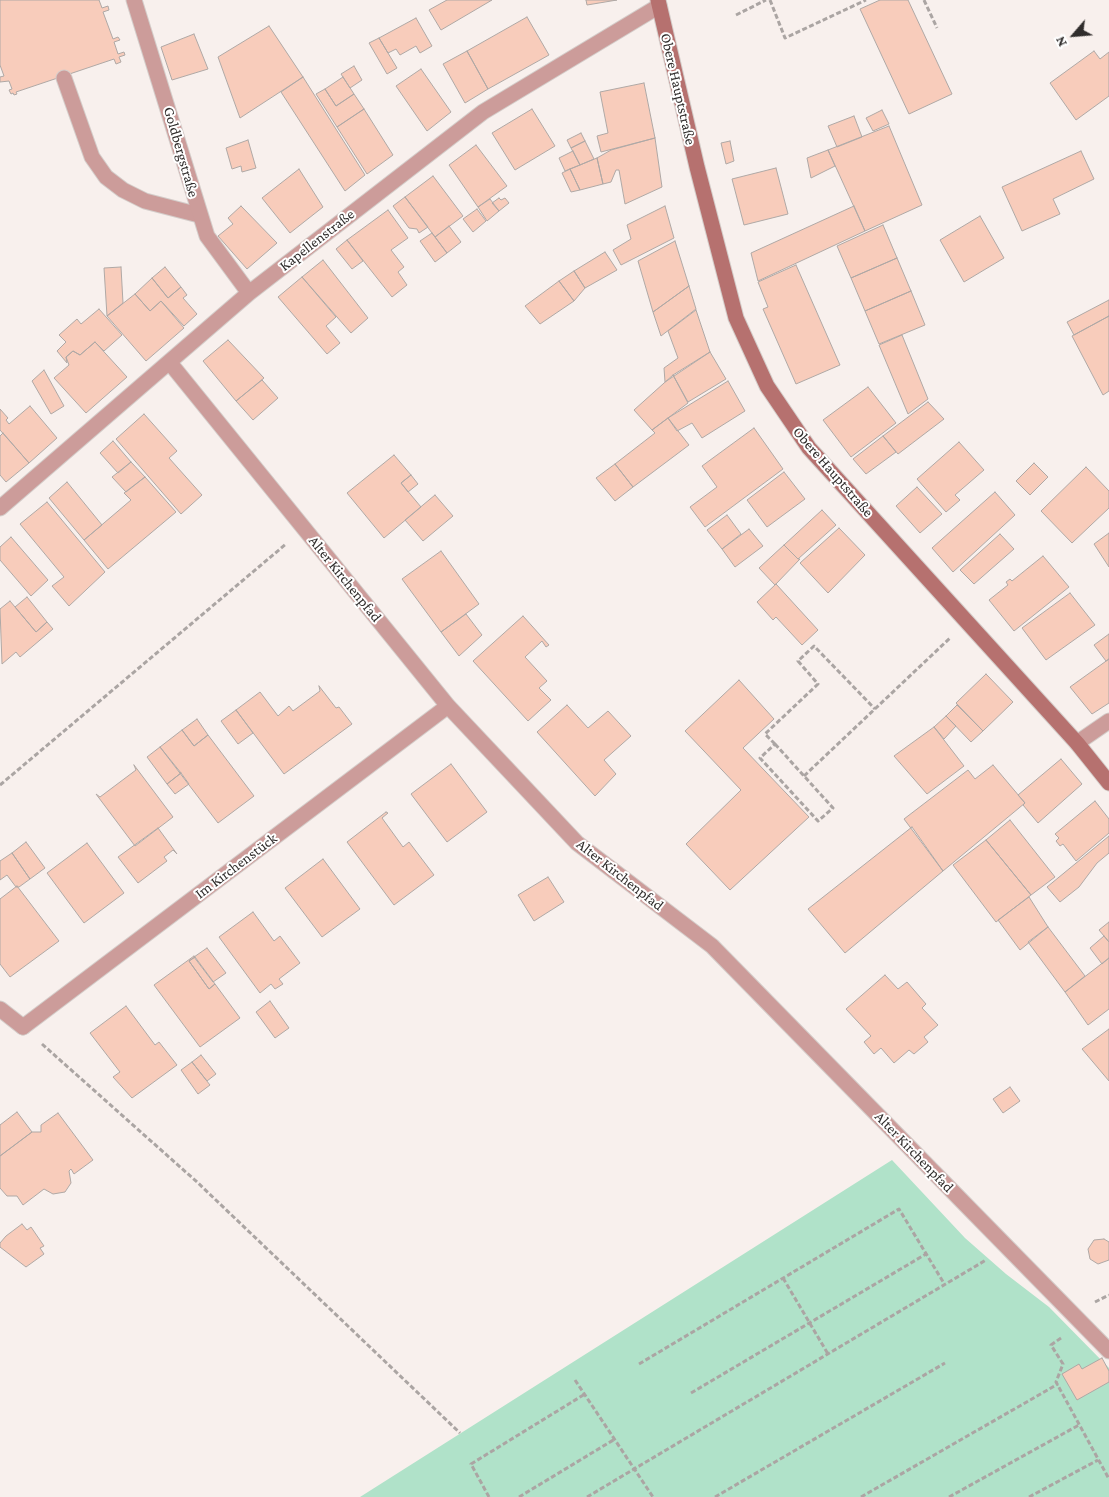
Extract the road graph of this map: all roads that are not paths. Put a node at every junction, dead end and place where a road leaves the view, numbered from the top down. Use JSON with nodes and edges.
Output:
{"nodes":[{"id":1,"x":134,"y":0,"type":"edge"},
{"id":2,"x":658,"y":3,"type":"edge"},
{"id":3,"x":64,"y":78,"type":"dead end"},
{"id":4,"x":199,"y":215,"type":"junction"},
{"id":5,"x":249,"y":293,"type":"junction"},
{"id":6,"x":170,"y":362,"type":"junction"},
{"id":7,"x":0,"y":508,"type":"edge"},
{"id":8,"x":448,"y":706,"type":"junction"},
{"id":9,"x":1109,"y":721,"type":"edge"},
{"id":10,"x":1076,"y":743,"type":"junction"},
{"id":11,"x":1109,"y":783,"type":"edge"},
{"id":12,"x":0,"y":1009,"type":"edge"},
{"id":13,"x":1109,"y":1351,"type":"edge"}],
"edges":[{"from":1,"to":4,"type":"street","name":"Goldbergstraße"},
{"from":2,"to":5,"type":"street","name":"Kapellenstraße"},
{"from":2,"to":10,"type":"main road","name":"Obere Hauptstraße"},
{"from":3,"to":4,"type":"street"},
{"from":4,"to":5,"type":"street","name":"Goldbergstraße"},
{"from":5,"to":6,"type":"street","name":"Kapellenstraße"},
{"from":6,"to":7,"type":"street","name":"Kapellenstraße"},
{"from":6,"to":8,"type":"street","name":"Alter Kirchenpfad"},
{"from":8,"to":12,"type":"street","name":"Im Kirchenstück"},
{"from":8,"to":13,"type":"street","name":"Alter Kirchenpfad"},
{"from":9,"to":10,"type":"street"},
{"from":10,"to":11,"type":"main road","name":"Obere Hauptstraße"}]}
